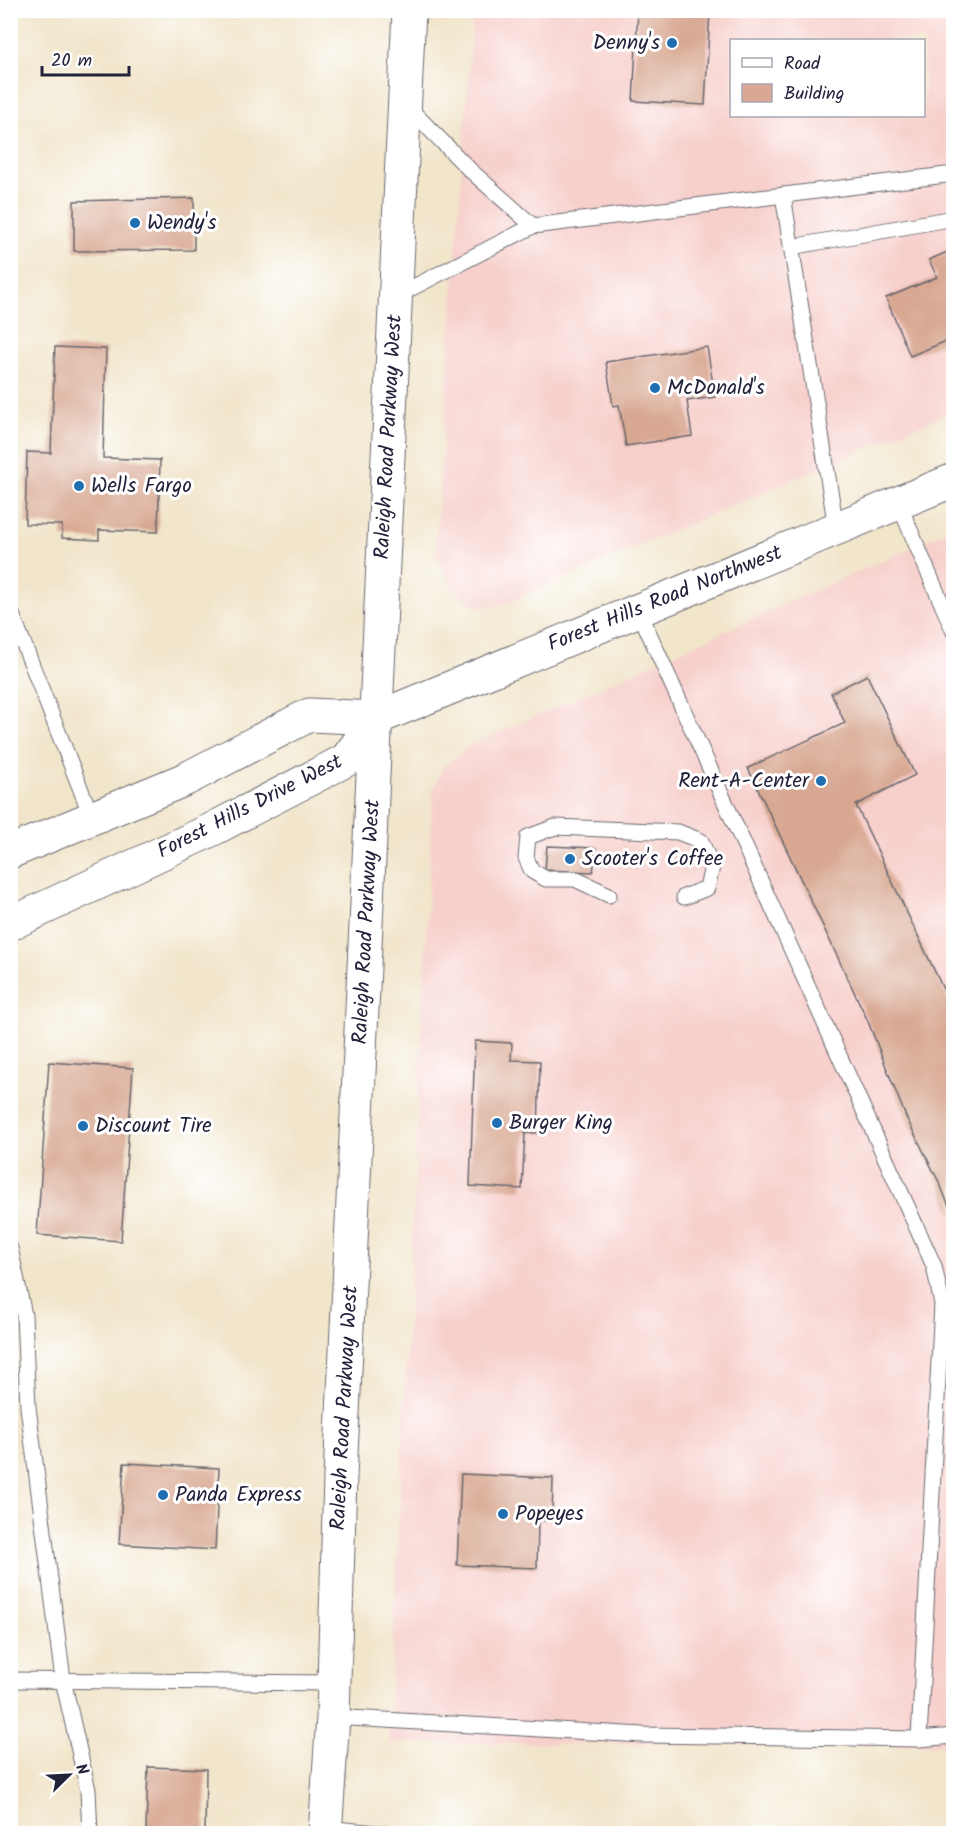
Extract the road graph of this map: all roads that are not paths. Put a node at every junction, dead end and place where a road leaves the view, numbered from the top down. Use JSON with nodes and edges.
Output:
{"nodes":[{"id":1,"x":410,"y":10,"type":"edge"},
{"id":2,"x":404,"y":102,"type":"junction"},
{"id":3,"x":954,"y":174,"type":"edge"},
{"id":4,"x":783,"y":195,"type":"junction"},
{"id":5,"x":954,"y":218,"type":"edge"},
{"id":6,"x":533,"y":226,"type":"junction"},
{"id":7,"x":791,"y":247,"type":"junction"},
{"id":8,"x":396,"y":296,"type":"junction"},
{"id":9,"x":954,"y":480,"type":"edge"},
{"id":10,"x":898,"y":502,"type":"junction"},
{"id":11,"x":836,"y":528,"type":"junction"},
{"id":12,"x":10,"y":609,"type":"edge"},
{"id":13,"x":638,"y":609,"type":"junction"},
{"id":14,"x":954,"y":632,"type":"edge"},
{"id":15,"x":377,"y":718,"type":"junction"},
{"id":16,"x":92,"y":818,"type":"junction"},
{"id":17,"x":10,"y":852,"type":"edge"},
{"id":18,"x":609,"y":895,"type":"dead end"},
{"id":19,"x":684,"y":897,"type":"dead end"},
{"id":20,"x":10,"y":924,"type":"edge"},
{"id":21,"x":10,"y":1248,"type":"edge"},
{"id":22,"x":10,"y":1680,"type":"edge"},
{"id":23,"x":63,"y":1680,"type":"junction"},
{"id":24,"x":334,"y":1683,"type":"junction"},
{"id":25,"x":333,"y":1717,"type":"junction"},
{"id":26,"x":954,"y":1736,"type":"edge"},
{"id":27,"x":919,"y":1739,"type":"junction"},
{"id":28,"x":325,"y":1831,"type":"edge"},
{"id":29,"x":90,"y":1833,"type":"edge"},
{"id":30,"x":387,"y":1833,"type":"edge"}],
"edges":[{"from":1,"to":2,"type":"main road","name":"Raleigh Road Parkway West"},
{"from":2,"to":6,"type":"lane"},
{"from":2,"to":8,"type":"main road","name":"Raleigh Road Parkway West"},
{"from":3,"to":4,"type":"lane"},
{"from":4,"to":6,"type":"lane"},
{"from":4,"to":7,"type":"lane"},
{"from":5,"to":7,"type":"lane"},
{"from":6,"to":8,"type":"lane"},
{"from":7,"to":11,"type":"lane"},
{"from":8,"to":15,"type":"main road","name":"Raleigh Road Parkway West"},
{"from":9,"to":10,"type":"main road","name":"Forest Hills Road Northwest"},
{"from":10,"to":11,"type":"main road","name":"Forest Hills Road Northwest"},
{"from":10,"to":14,"type":"lane"},
{"from":11,"to":13,"type":"main road","name":"Forest Hills Road Northwest"},
{"from":12,"to":16,"type":"lane"},
{"from":13,"to":15,"type":"main road","name":"Forest Hills Road Northwest"},
{"from":13,"to":27,"type":"lane"},
{"from":15,"to":16,"type":"main road"},
{"from":15,"to":20,"type":"main road","name":"Forest Hills Drive West"},
{"from":15,"to":24,"type":"main road","name":"Raleigh Road Parkway West"},
{"from":16,"to":17,"type":"main road"},
{"from":18,"to":19,"type":"lane"},
{"from":21,"to":23,"type":"lane"},
{"from":22,"to":23,"type":"lane"},
{"from":23,"to":24,"type":"lane"},
{"from":23,"to":29,"type":"lane"},
{"from":24,"to":25,"type":"main road","name":"Raleigh Road Parkway West"},
{"from":25,"to":27,"type":"lane"},
{"from":25,"to":28,"type":"main road","name":"Raleigh Road Parkway West"},
{"from":26,"to":27,"type":"lane"},
{"from":28,"to":30,"type":"lane"}]}
